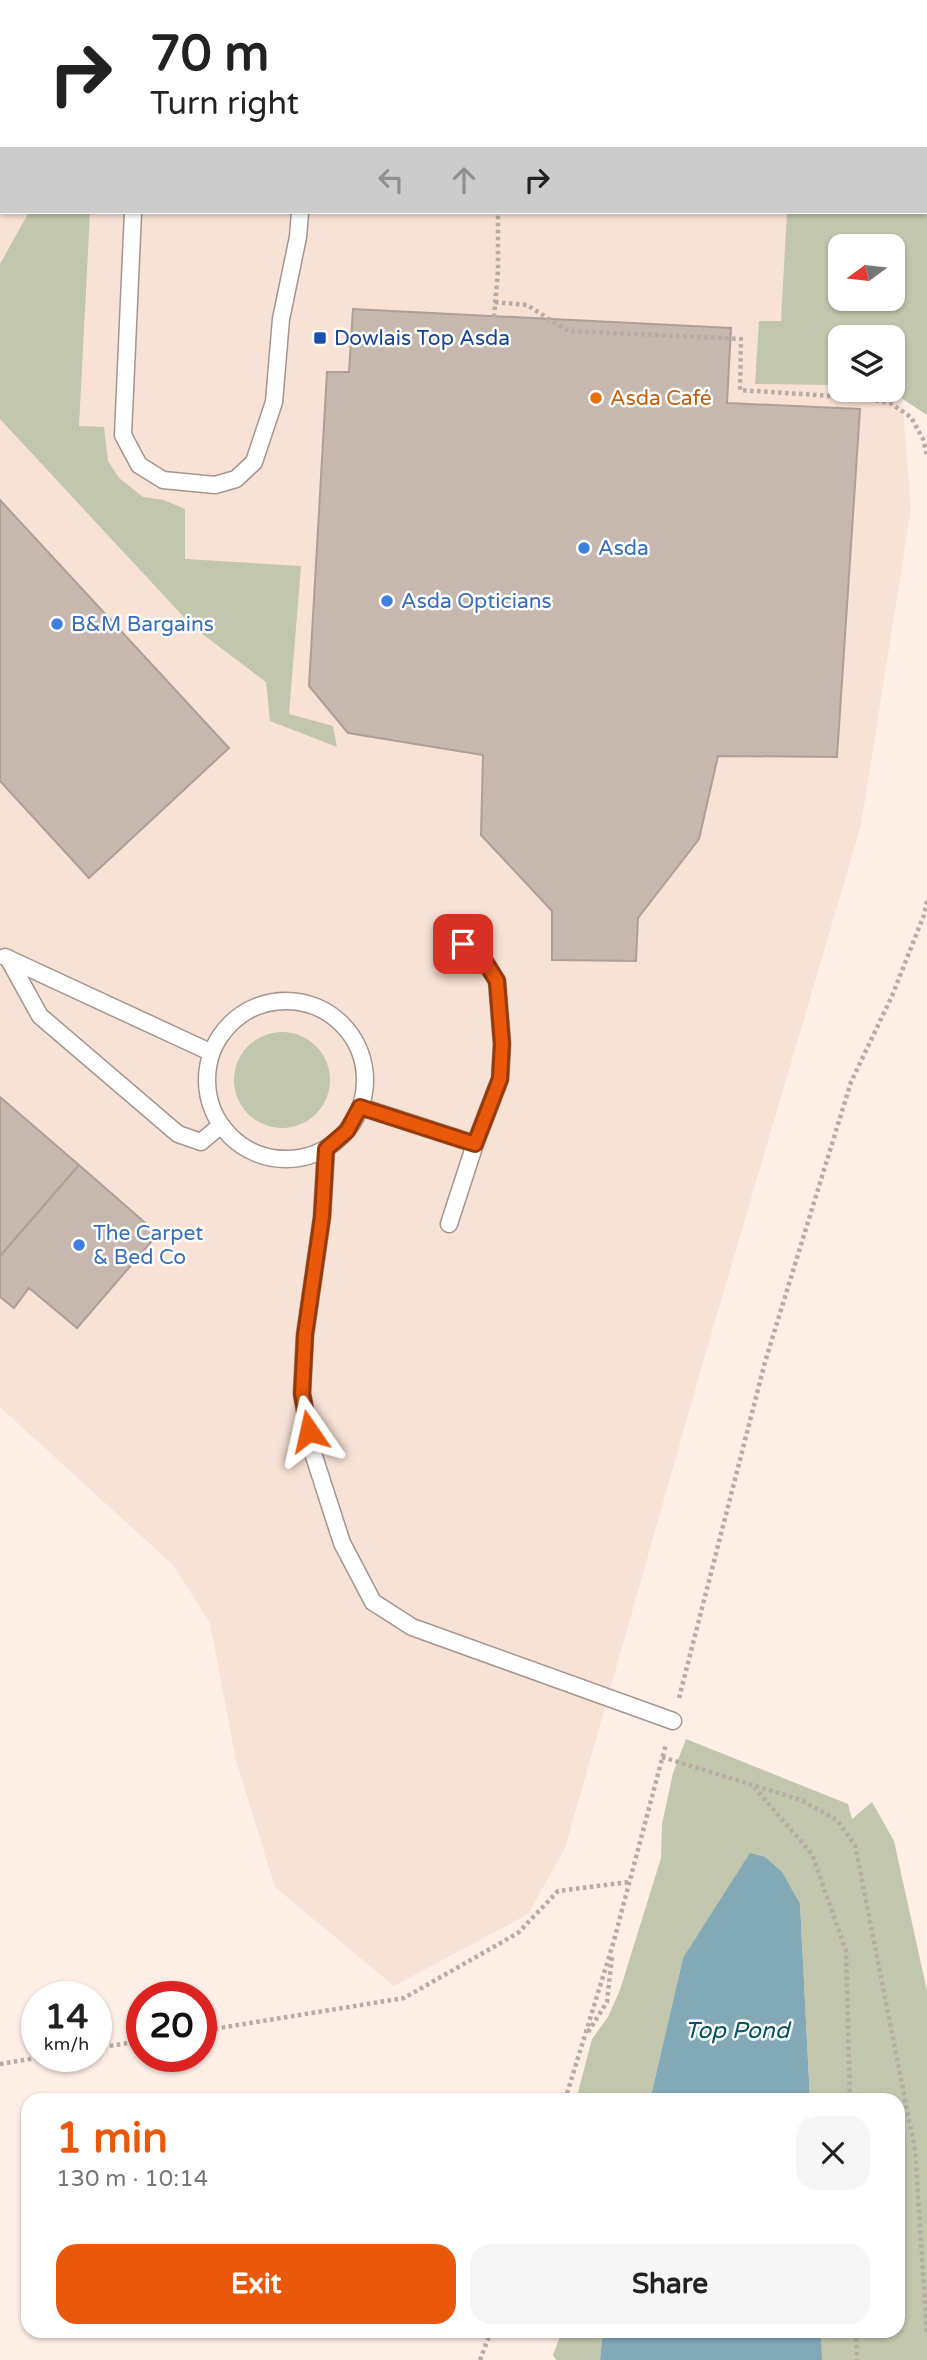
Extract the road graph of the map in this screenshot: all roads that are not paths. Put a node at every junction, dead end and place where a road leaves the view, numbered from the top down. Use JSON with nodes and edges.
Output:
{"nodes":[{"id":1,"x":133,"y":214,"type":"edge"},
{"id":2,"x":300,"y":214,"type":"edge"},
{"id":3,"x":447,"y":937,"type":"dead end"},
{"id":4,"x":4,"y":956,"type":"edge"},
{"id":5,"x":210,"y":1052,"type":"junction"},
{"id":6,"x":360,"y":1107,"type":"junction"},
{"id":7,"x":220,"y":1125,"type":"junction"},
{"id":8,"x":475,"y":1144,"type":"junction"},
{"id":9,"x":326,"y":1149,"type":"junction"},
{"id":10,"x":449,"y":1224,"type":"dead end"},
{"id":11,"x":673,"y":1721,"type":"road end"}],
"edges":[{"from":1,"to":2,"type":"lane"},
{"from":3,"to":8,"type":"lane"},
{"from":4,"to":5,"type":"lane"},
{"from":4,"to":7,"type":"lane"},
{"from":5,"to":6,"type":"lane"},
{"from":5,"to":7,"type":"lane"},
{"from":6,"to":8,"type":"lane"},
{"from":6,"to":9,"type":"lane"},
{"from":7,"to":9,"type":"lane"},
{"from":8,"to":10,"type":"lane"},
{"from":9,"to":11,"type":"lane"}]}
